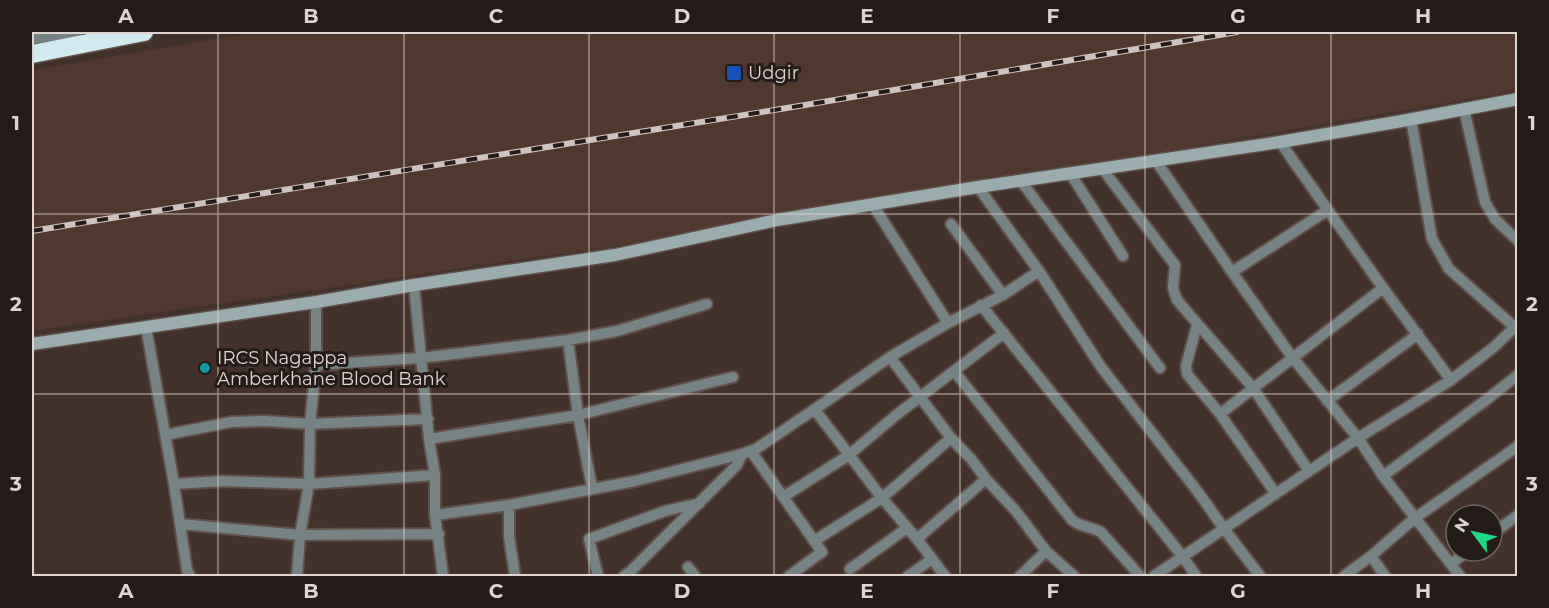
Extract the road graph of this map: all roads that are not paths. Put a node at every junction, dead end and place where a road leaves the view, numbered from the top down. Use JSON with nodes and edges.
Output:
{"nodes":[{"id":1,"x":77,"y":32,"type":"edge"},
{"id":2,"x":144,"y":32,"type":"edge"},
{"id":3,"x":32,"y":39,"type":"edge"},
{"id":4,"x":32,"y":54,"type":"edge"},
{"id":5,"x":1518,"y":99,"type":"edge"},
{"id":6,"x":1464,"y":109,"type":"junction"},
{"id":7,"x":1411,"y":119,"type":"junction"},
{"id":8,"x":1280,"y":141,"type":"junction"},
{"id":9,"x":1156,"y":161,"type":"junction"},
{"id":10,"x":1102,"y":168,"type":"junction"},
{"id":11,"x":1070,"y":173,"type":"junction"},
{"id":12,"x":1021,"y":181,"type":"junction"},
{"id":13,"x":978,"y":187,"type":"junction"},
{"id":14,"x":873,"y":205,"type":"junction"},
{"id":15,"x":1328,"y":210,"type":"junction"},
{"id":16,"x":951,"y":224,"type":"dead end"},
{"id":17,"x":1518,"y":241,"type":"edge"},
{"id":18,"x":1123,"y":256,"type":"dead end"},
{"id":19,"x":1039,"y":271,"type":"junction"},
{"id":20,"x":1232,"y":272,"type":"junction"},
{"id":21,"x":414,"y":285,"type":"junction"},
{"id":22,"x":1383,"y":288,"type":"junction"},
{"id":23,"x":1003,"y":295,"type":"junction"},
{"id":24,"x":316,"y":303,"type":"junction"},
{"id":25,"x":707,"y":304,"type":"dead end"},
{"id":26,"x":981,"y":305,"type":"junction"},
{"id":27,"x":948,"y":323,"type":"junction"},
{"id":28,"x":1197,"y":325,"type":"junction"},
{"id":29,"x":146,"y":327,"type":"junction"},
{"id":30,"x":1516,"y":328,"type":"edge"},
{"id":31,"x":1004,"y":333,"type":"junction"},
{"id":32,"x":1418,"y":334,"type":"junction"},
{"id":33,"x":568,"y":340,"type":"junction"},
{"id":34,"x":32,"y":344,"type":"edge"},
{"id":35,"x":890,"y":357,"type":"junction"},
{"id":36,"x":1292,"y":357,"type":"junction"},
{"id":37,"x":421,"y":358,"type":"junction"},
{"id":38,"x":316,"y":365,"type":"junction"},
{"id":39,"x":1160,"y":368,"type":"dead end"},
{"id":40,"x":954,"y":371,"type":"junction"},
{"id":41,"x":1518,"y":375,"type":"edge"},
{"id":42,"x":733,"y":377,"type":"dead end"},
{"id":43,"x":1451,"y":380,"type":"junction"},
{"id":44,"x":1253,"y":388,"type":"junction"},
{"id":45,"x":919,"y":396,"type":"junction"},
{"id":46,"x":1327,"y":402,"type":"junction"},
{"id":47,"x":815,"y":410,"type":"junction"},
{"id":48,"x":1220,"y":414,"type":"junction"},
{"id":49,"x":578,"y":415,"type":"junction"},
{"id":50,"x":428,"y":419,"type":"junction"},
{"id":51,"x":310,"y":424,"type":"junction"},
{"id":52,"x":165,"y":435,"type":"junction"},
{"id":53,"x":951,"y":438,"type":"junction"},
{"id":54,"x":1358,"y":438,"type":"junction"},
{"id":55,"x":429,"y":439,"type":"junction"},
{"id":56,"x":1517,"y":448,"type":"edge"},
{"id":57,"x":747,"y":453,"type":"junction"},
{"id":58,"x":849,"y":455,"type":"junction"},
{"id":59,"x":1309,"y":471,"type":"junction"},
{"id":60,"x":435,"y":475,"type":"junction"},
{"id":61,"x":1383,"y":476,"type":"junction"},
{"id":62,"x":986,"y":479,"type":"junction"},
{"id":63,"x":174,"y":484,"type":"junction"},
{"id":64,"x":309,"y":484,"type":"junction"},
{"id":65,"x":592,"y":488,"type":"junction"},
{"id":66,"x":1276,"y":494,"type":"junction"},
{"id":67,"x":783,"y":497,"type":"junction"},
{"id":68,"x":882,"y":498,"type":"junction"},
{"id":69,"x":700,"y":503,"type":"junction"},
{"id":70,"x":508,"y":505,"type":"junction"},
{"id":71,"x":435,"y":515,"type":"junction"},
{"id":72,"x":1518,"y":515,"type":"edge"},
{"id":73,"x":1415,"y":518,"type":"junction"},
{"id":74,"x":180,"y":524,"type":"junction"},
{"id":75,"x":1504,"y":525,"type":"edge"},
{"id":76,"x":907,"y":528,"type":"junction"},
{"id":77,"x":1225,"y":530,"type":"junction"},
{"id":78,"x":439,"y":534,"type":"junction"},
{"id":79,"x":300,"y":535,"type":"junction"},
{"id":80,"x":917,"y":539,"type":"junction"},
{"id":81,"x":814,"y":541,"type":"junction"},
{"id":82,"x":1046,"y":551,"type":"junction"},
{"id":83,"x":1371,"y":556,"type":"junction"},
{"id":84,"x":1183,"y":557,"type":"junction"},
{"id":85,"x":932,"y":559,"type":"junction"},
{"id":86,"x":1451,"y":564,"type":"joint"},
{"id":87,"x":850,"y":569,"type":"dead end"},
{"id":88,"x":190,"y":576,"type":"edge"},
{"id":89,"x":297,"y":576,"type":"edge"},
{"id":90,"x":443,"y":576,"type":"edge"},
{"id":91,"x":515,"y":576,"type":"edge"},
{"id":92,"x":598,"y":576,"type":"edge"},
{"id":93,"x":624,"y":576,"type":"edge"},
{"id":94,"x":789,"y":576,"type":"edge"},
{"id":95,"x":908,"y":576,"type":"edge"},
{"id":96,"x":945,"y":576,"type":"edge"},
{"id":97,"x":1020,"y":576,"type":"edge"},
{"id":98,"x":1074,"y":576,"type":"edge"},
{"id":99,"x":1140,"y":576,"type":"edge"},
{"id":100,"x":1154,"y":576,"type":"edge"},
{"id":101,"x":1196,"y":576,"type":"edge"},
{"id":102,"x":1260,"y":576,"type":"edge"},
{"id":103,"x":1344,"y":576,"type":"edge"},
{"id":104,"x":1385,"y":576,"type":"edge"},
{"id":105,"x":1460,"y":576,"type":"edge"}],
"edges":[{"from":1,"to":3,"type":"street"},
{"from":2,"to":4,"type":"highway"},
{"from":5,"to":6,"type":"street"},
{"from":6,"to":7,"type":"street"},
{"from":6,"to":17,"type":"street"},
{"from":7,"to":8,"type":"street"},
{"from":7,"to":30,"type":"street"},
{"from":8,"to":9,"type":"street"},
{"from":8,"to":15,"type":"street"},
{"from":9,"to":10,"type":"street"},
{"from":9,"to":20,"type":"street"},
{"from":10,"to":11,"type":"street"},
{"from":10,"to":28,"type":"street"},
{"from":11,"to":12,"type":"street"},
{"from":11,"to":18,"type":"street"},
{"from":12,"to":13,"type":"street"},
{"from":12,"to":39,"type":"street"},
{"from":13,"to":14,"type":"street"},
{"from":13,"to":19,"type":"street"},
{"from":14,"to":21,"type":"street"},
{"from":14,"to":27,"type":"street"},
{"from":15,"to":20,"type":"street"},
{"from":15,"to":22,"type":"street"},
{"from":16,"to":23,"type":"street"},
{"from":19,"to":23,"type":"street"},
{"from":19,"to":77,"type":"street"},
{"from":20,"to":36,"type":"street"},
{"from":21,"to":24,"type":"street"},
{"from":21,"to":37,"type":"street"},
{"from":22,"to":32,"type":"street"},
{"from":22,"to":36,"type":"street"},
{"from":23,"to":26,"type":"street"},
{"from":24,"to":29,"type":"street"},
{"from":24,"to":38,"type":"street"},
{"from":25,"to":33,"type":"street"},
{"from":26,"to":27,"type":"street"},
{"from":26,"to":31,"type":"street"},
{"from":27,"to":35,"type":"street"},
{"from":28,"to":44,"type":"street"},
{"from":28,"to":48,"type":"street"},
{"from":29,"to":34,"type":"street"},
{"from":29,"to":52,"type":"street"},
{"from":30,"to":43,"type":"street"},
{"from":31,"to":40,"type":"street"},
{"from":31,"to":84,"type":"street"},
{"from":32,"to":43,"type":"street"},
{"from":32,"to":46,"type":"street"},
{"from":33,"to":37,"type":"street"},
{"from":33,"to":49,"type":"street"},
{"from":35,"to":45,"type":"street"},
{"from":35,"to":47,"type":"street"},
{"from":36,"to":44,"type":"street"},
{"from":36,"to":46,"type":"street"},
{"from":37,"to":38,"type":"street"},
{"from":37,"to":50,"type":"street"},
{"from":38,"to":51,"type":"street"},
{"from":40,"to":45,"type":"street"},
{"from":40,"to":99,"type":"street"},
{"from":41,"to":61,"type":"street"},
{"from":42,"to":49,"type":"street"},
{"from":43,"to":54,"type":"street"},
{"from":44,"to":48,"type":"street"},
{"from":44,"to":59,"type":"street"},
{"from":45,"to":53,"type":"street"},
{"from":45,"to":58,"type":"street"},
{"from":46,"to":54,"type":"street"},
{"from":47,"to":57,"type":"street"},
{"from":47,"to":58,"type":"street"},
{"from":48,"to":66,"type":"street"},
{"from":49,"to":55,"type":"street"},
{"from":49,"to":65,"type":"street"},
{"from":50,"to":51,"type":"street"},
{"from":50,"to":55,"type":"street"},
{"from":51,"to":52,"type":"street"},
{"from":51,"to":64,"type":"street"},
{"from":52,"to":63,"type":"street"},
{"from":53,"to":62,"type":"street"},
{"from":53,"to":68,"type":"street"},
{"from":54,"to":59,"type":"street"},
{"from":54,"to":61,"type":"street"},
{"from":55,"to":60,"type":"street"},
{"from":56,"to":73,"type":"street"},
{"from":57,"to":65,"type":"street"},
{"from":57,"to":67,"type":"street"},
{"from":57,"to":69,"type":"street"},
{"from":58,"to":67,"type":"street"},
{"from":58,"to":68,"type":"street"},
{"from":59,"to":66,"type":"street"},
{"from":60,"to":64,"type":"street"},
{"from":60,"to":71,"type":"street"},
{"from":61,"to":73,"type":"street"},
{"from":62,"to":80,"type":"street"},
{"from":62,"to":82,"type":"street"},
{"from":63,"to":64,"type":"street"},
{"from":63,"to":74,"type":"street"},
{"from":64,"to":79,"type":"street"},
{"from":65,"to":70,"type":"street"},
{"from":66,"to":77,"type":"street"},
{"from":67,"to":81,"type":"street"},
{"from":68,"to":76,"type":"street"},
{"from":68,"to":81,"type":"street"},
{"from":69,"to":92,"type":"street"},
{"from":69,"to":93,"type":"street"},
{"from":70,"to":71,"type":"street"},
{"from":70,"to":91,"type":"street"},
{"from":71,"to":78,"type":"street"},
{"from":72,"to":75,"type":"street"},
{"from":73,"to":83,"type":"street"},
{"from":73,"to":86,"type":"street"},
{"from":74,"to":79,"type":"street"},
{"from":74,"to":88,"type":"street"},
{"from":76,"to":80,"type":"street"},
{"from":76,"to":87,"type":"street"},
{"from":77,"to":84,"type":"street"},
{"from":77,"to":102,"type":"street"},
{"from":78,"to":79,"type":"street"},
{"from":78,"to":90,"type":"street"},
{"from":79,"to":89,"type":"street"},
{"from":80,"to":85,"type":"street"},
{"from":81,"to":94,"type":"street"},
{"from":82,"to":97,"type":"street"},
{"from":82,"to":98,"type":"street"},
{"from":83,"to":103,"type":"street"},
{"from":83,"to":104,"type":"street"},
{"from":84,"to":100,"type":"street"},
{"from":84,"to":101,"type":"street"},
{"from":85,"to":95,"type":"street"},
{"from":85,"to":96,"type":"street"},
{"from":86,"to":105,"type":"street"}]}
